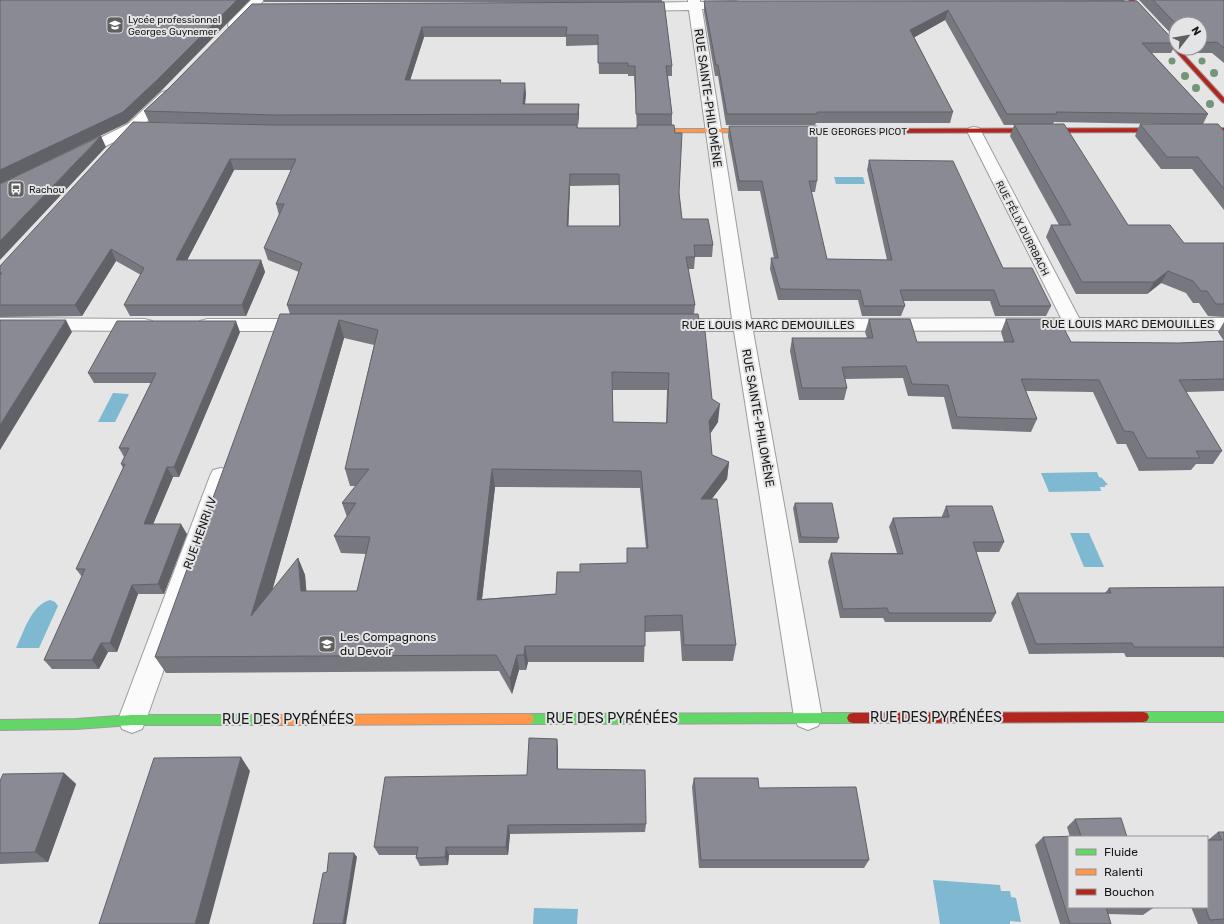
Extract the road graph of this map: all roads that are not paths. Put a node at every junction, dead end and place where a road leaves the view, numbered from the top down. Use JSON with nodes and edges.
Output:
{"nodes":[{"id":1,"x":694,"y":3,"type":"edge"},
{"id":2,"x":1134,"y":3,"type":"edge"},
{"id":3,"x":254,"y":4,"type":"edge"},
{"id":4,"x":750,"y":6,"type":"edge"},
{"id":5,"x":1118,"y":6,"type":"edge"},
{"id":6,"x":625,"y":7,"type":"edge"},
{"id":7,"x":270,"y":8,"type":"edge"},
{"id":8,"x":225,"y":34,"type":"edge"},
{"id":9,"x":178,"y":84,"type":"edge"},
{"id":10,"x":1224,"y":101,"type":"edge"},
{"id":11,"x":139,"y":128,"type":"junction"},
{"id":12,"x":1224,"y":130,"type":"edge"},
{"id":13,"x":638,"y":131,"type":"edge"},
{"id":14,"x":713,"y":131,"type":"junction"},
{"id":15,"x":974,"y":131,"type":"junction"},
{"id":16,"x":119,"y":145,"type":"edge"},
{"id":17,"x":63,"y":162,"type":"edge"},
{"id":18,"x":0,"y":324,"type":"edge"},
{"id":19,"x":166,"y":324,"type":"edge"},
{"id":20,"x":742,"y":324,"type":"junction"},
{"id":21,"x":1072,"y":324,"type":"junction"},
{"id":22,"x":1224,"y":324,"type":"edge"},
{"id":23,"x":190,"y":325,"type":"edge"},
{"id":24,"x":276,"y":325,"type":"junction"},
{"id":25,"x":324,"y":325,"type":"edge"},
{"id":26,"x":652,"y":325,"type":"edge"},
{"id":27,"x":268,"y":349,"type":"edge"},
{"id":28,"x":227,"y":460,"type":"edge"},
{"id":29,"x":808,"y":717,"type":"junction"},
{"id":30,"x":1224,"y":717,"type":"edge"},
{"id":31,"x":132,"y":720,"type":"junction"},
{"id":32,"x":0,"y":725,"type":"edge"}],
"edges":[{"from":1,"to":4,"type":"street"},
{"from":1,"to":6,"type":"street"},
{"from":1,"to":14,"type":"street","name":"RUE SAINTE-PHILOMÈNE"},
{"from":2,"to":5,"type":"street"},
{"from":2,"to":10,"type":"street"},
{"from":3,"to":7,"type":"street"},
{"from":3,"to":8,"type":"street"},
{"from":9,"to":11,"type":"street"},
{"from":11,"to":16,"type":"street"},
{"from":11,"to":17,"type":"street"},
{"from":12,"to":15,"type":"street","name":"RUE GEORGES PICOT"},
{"from":13,"to":14,"type":"street","name":"RUE GEORGES PICOT"},
{"from":14,"to":15,"type":"street","name":"RUE GEORGES PICOT"},
{"from":14,"to":20,"type":"street","name":"RUE SAINTE-PHILOMÈNE"},
{"from":15,"to":21,"type":"street","name":"RUE FÉLIX DURRBACH"},
{"from":18,"to":19,"type":"street"},
{"from":20,"to":21,"type":"street","name":"RUE LOUIS MARC DEMOUILLES"},
{"from":20,"to":26,"type":"street","name":"RUE LOUIS MARC DEMOUILLES"},
{"from":20,"to":29,"type":"street","name":"RUE SAINTE-PHILOMÈNE"},
{"from":21,"to":22,"type":"street","name":"RUE LOUIS MARC DEMOUILLES"},
{"from":23,"to":24,"type":"street"},
{"from":24,"to":25,"type":"street"},
{"from":24,"to":27,"type":"street"},
{"from":28,"to":31,"type":"street","name":"RUE HENRI IV"},
{"from":29,"to":30,"type":"street","name":"RUE DES PYRÉNÉES"},
{"from":29,"to":31,"type":"street","name":"RUE DES PYRÉNÉES"},
{"from":31,"to":32,"type":"street","name":"RUE DES PYRÉNÉES"}]}
